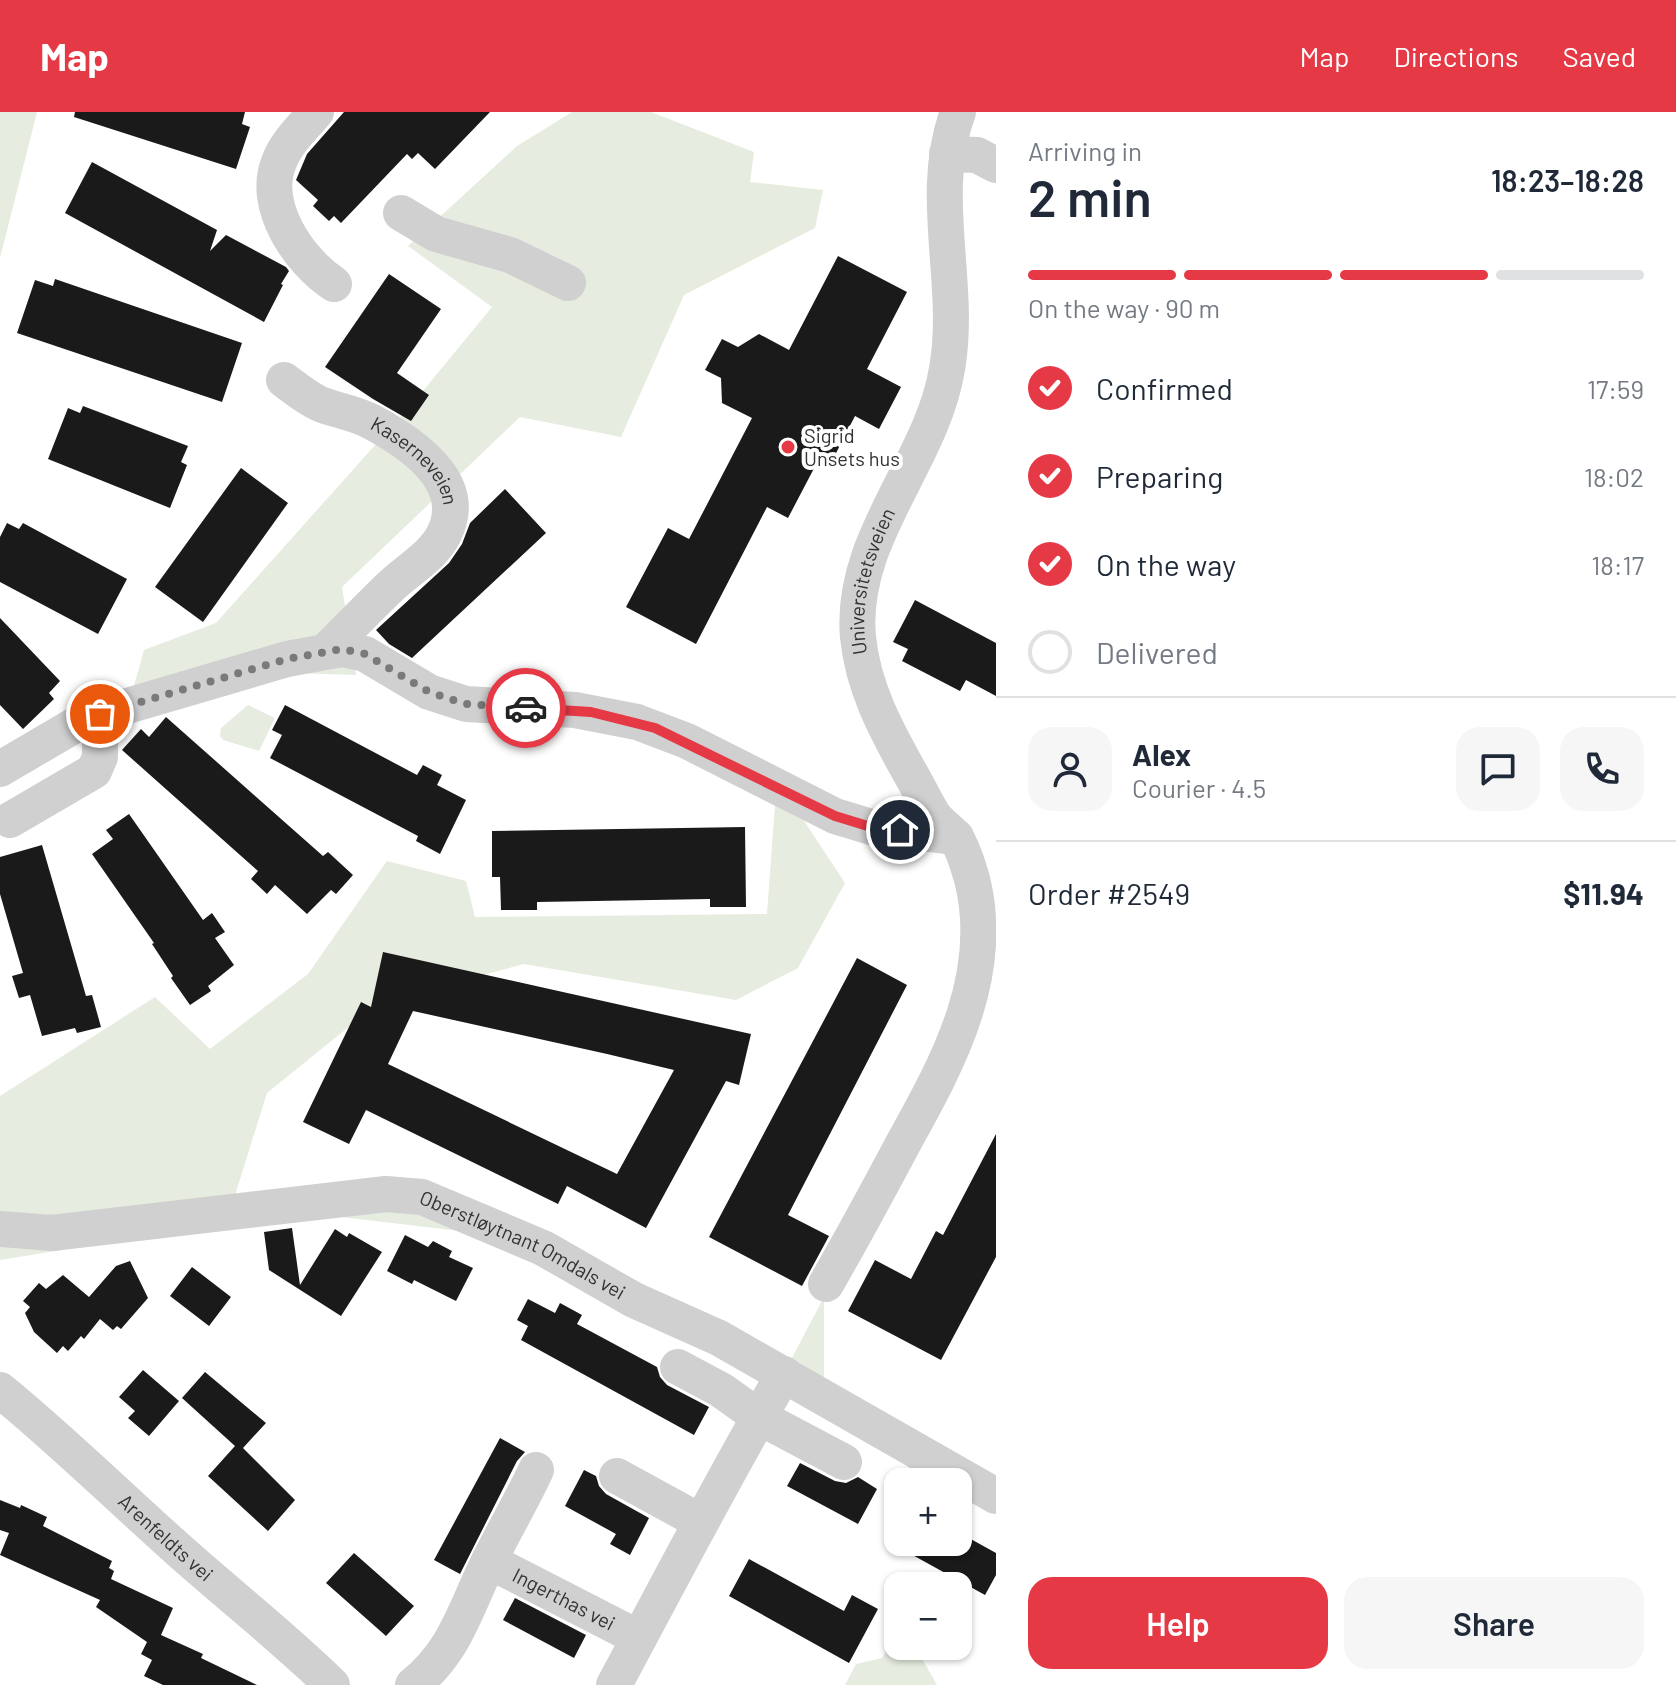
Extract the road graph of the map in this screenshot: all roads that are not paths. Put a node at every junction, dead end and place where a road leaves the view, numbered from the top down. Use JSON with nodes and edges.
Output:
{"nodes":[{"id":1,"x":316,"y":112,"type":"edge"},
{"id":2,"x":958,"y":112,"type":"edge"},
{"id":3,"x":947,"y":154,"type":"junction"},
{"id":4,"x":996,"y":165,"type":"edge"},
{"id":5,"x":401,"y":213,"type":"dead end"},
{"id":6,"x":568,"y":283,"type":"dead end"},
{"id":7,"x":334,"y":284,"type":"dead end"},
{"id":8,"x":284,"y":380,"type":"dead end"},
{"id":9,"x":326,"y":651,"type":"junction"},
{"id":10,"x":100,"y":714,"type":"junction"},
{"id":11,"x":0,"y":769,"type":"edge"},
{"id":12,"x":10,"y":820,"type":"dead end"},
{"id":13,"x":956,"y":837,"type":"junction"},
{"id":14,"x":988,"y":908,"type":"edge"},
{"id":15,"x":0,"y":1229,"type":"edge"},
{"id":16,"x":826,"y":1284,"type":"dead end"},
{"id":17,"x":678,"y":1367,"type":"dead end"},
{"id":18,"x":784,"y":1374,"type":"junction"},
{"id":19,"x":0,"y":1390,"type":"edge"},
{"id":20,"x":759,"y":1417,"type":"junction"},
{"id":21,"x":844,"y":1462,"type":"dead end"},
{"id":22,"x":536,"y":1470,"type":"dead end"},
{"id":23,"x":617,"y":1476,"type":"dead end"},
{"id":24,"x":996,"y":1496,"type":"edge"},
{"id":25,"x":701,"y":1522,"type":"junction"},
{"id":26,"x":489,"y":1561,"type":"junction"},
{"id":27,"x":639,"y":1638,"type":"junction"},
{"id":28,"x":332,"y":1685,"type":"edge"},
{"id":29,"x":413,"y":1685,"type":"edge"},
{"id":30,"x":614,"y":1685,"type":"edge"}],
"edges":[{"from":1,"to":7,"type":"street"},
{"from":2,"to":3,"type":"street","name":"Universitetsveien"},
{"from":3,"to":4,"type":"street"},
{"from":3,"to":13,"type":"street","name":"Universitetsveien"},
{"from":5,"to":6,"type":"street"},
{"from":8,"to":9,"type":"street","name":"Kaserneveien"},
{"from":9,"to":10,"type":"street"},
{"from":9,"to":13,"type":"street"},
{"from":10,"to":11,"type":"street"},
{"from":10,"to":12,"type":"street"},
{"from":13,"to":14,"type":"street","name":"Universitetsveien"},
{"from":14,"to":16,"type":"street","name":"Universitetsveien"},
{"from":15,"to":18,"type":"street","name":"Oberstløytnant Omdals vei"},
{"from":17,"to":20,"type":"street"},
{"from":18,"to":20,"type":"street","name":"Ingerthas vei"},
{"from":18,"to":24,"type":"street","name":"Oberstløytnant Omdals vei"},
{"from":19,"to":28,"type":"street","name":"Arenfeldts vei"},
{"from":20,"to":21,"type":"street"},
{"from":20,"to":25,"type":"street","name":"Ingerthas vei"},
{"from":22,"to":26,"type":"street"},
{"from":23,"to":25,"type":"street"},
{"from":25,"to":27,"type":"street","name":"Ingerthas vei"},
{"from":26,"to":27,"type":"street","name":"Ingerthas vei"},
{"from":26,"to":29,"type":"street"},
{"from":27,"to":30,"type":"street","name":"Ingerthas vei"}]}
